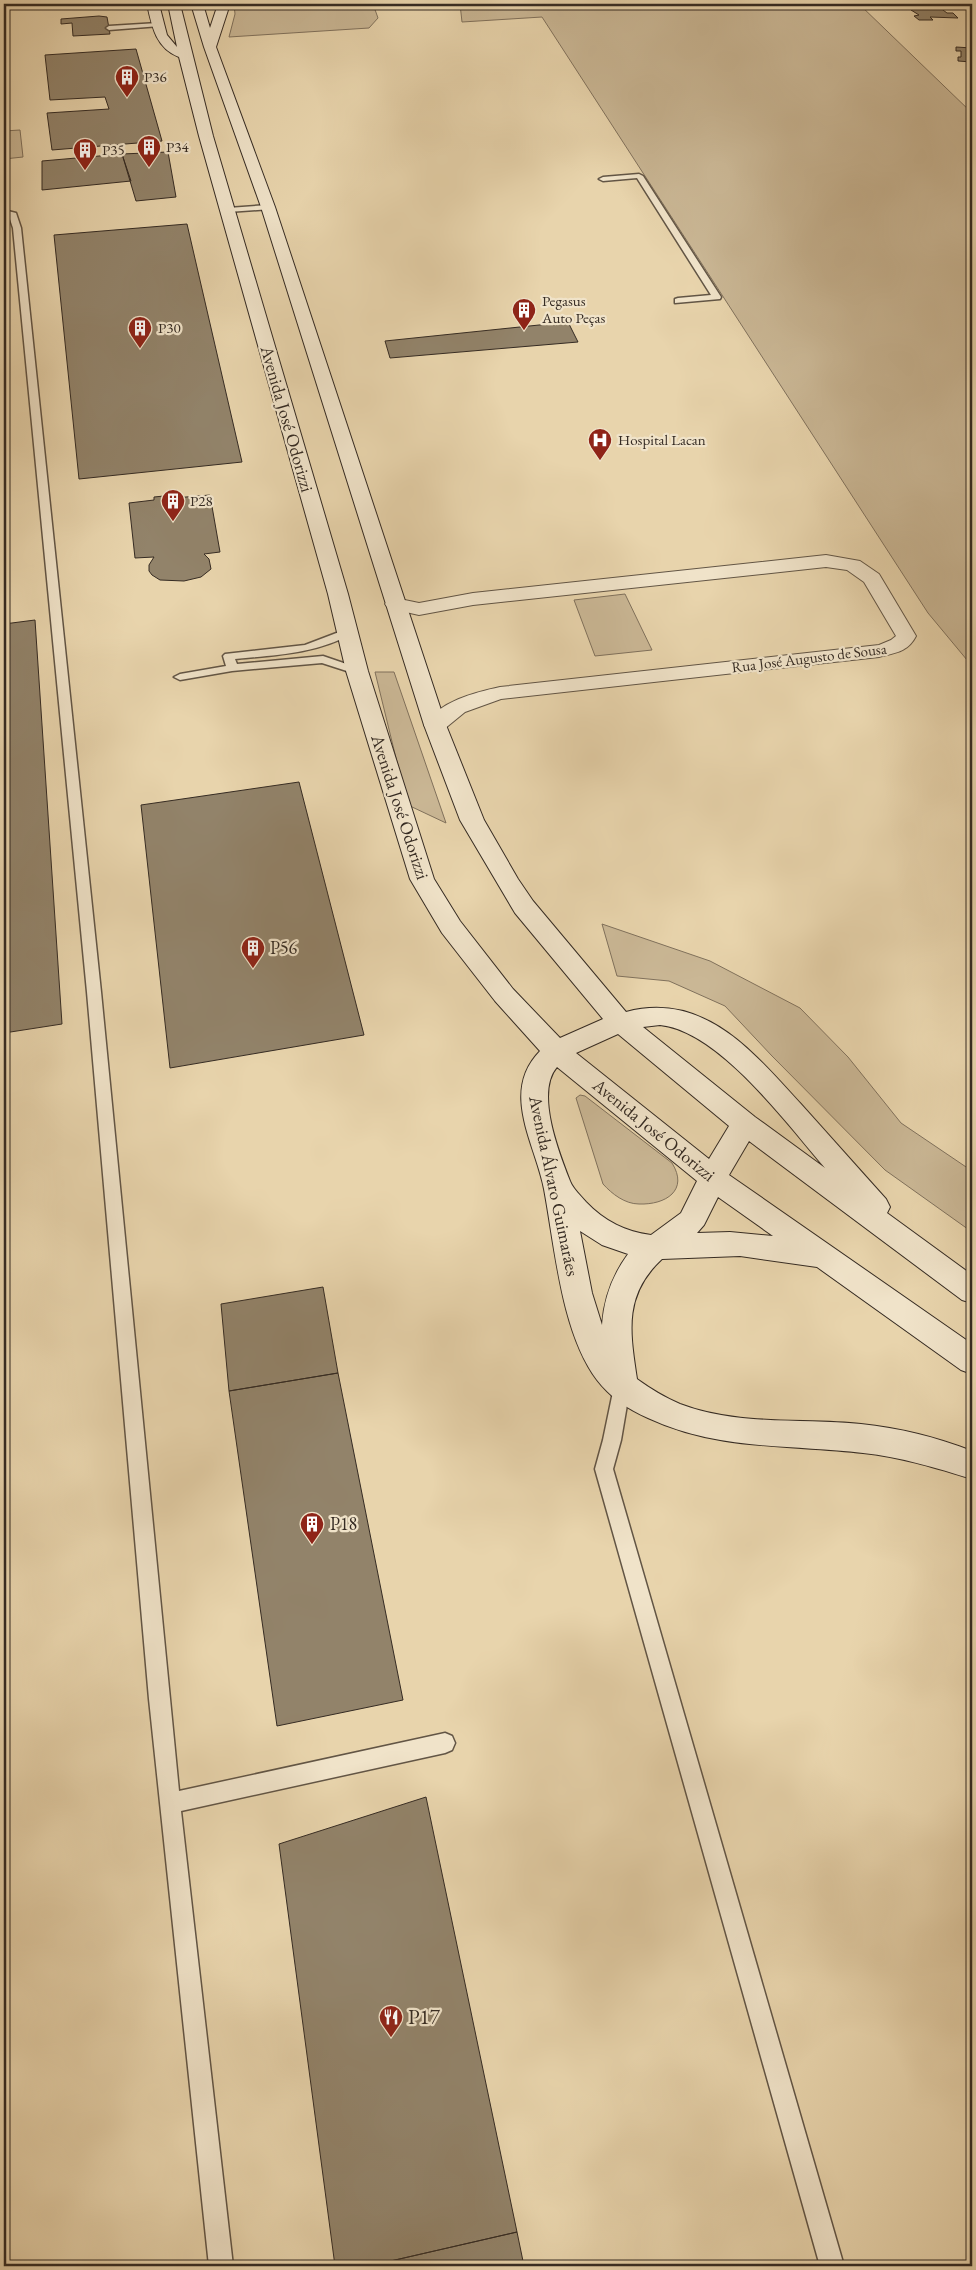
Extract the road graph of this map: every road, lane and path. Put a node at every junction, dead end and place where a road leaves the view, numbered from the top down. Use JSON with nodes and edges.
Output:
{"nodes":[{"id":1,"x":153,"y":4,"type":"edge"},
{"id":2,"x":221,"y":4,"type":"edge"},
{"id":3,"x":198,"y":7,"type":"edge"},
{"id":4,"x":175,"y":8,"type":"edge"},
{"id":5,"x":158,"y":24,"type":"junction"},
{"id":6,"x":109,"y":28,"type":"dead end"},
{"id":7,"x":210,"y":47,"type":"junction"},
{"id":8,"x":185,"y":55,"type":"junction"},
{"id":9,"x":604,"y":179,"type":"dead end"},
{"id":10,"x":4,"y":204,"type":"edge"},
{"id":11,"x":268,"y":207,"type":"junction"},
{"id":12,"x":228,"y":210,"type":"junction"},
{"id":13,"x":4,"y":212,"type":"edge"},
{"id":14,"x":678,"y":301,"type":"dead end"},
{"id":15,"x":395,"y":604,"type":"junction"},
{"id":16,"x":347,"y":632,"type":"junction"},
{"id":17,"x":318,"y":646,"type":"junction"},
{"id":18,"x":323,"y":659,"type":"junction"},
{"id":19,"x":232,"y":668,"type":"junction"},
{"id":20,"x":357,"y":671,"type":"junction"},
{"id":21,"x":180,"y":677,"type":"dead end"},
{"id":22,"x":435,"y":725,"type":"junction"},
{"id":23,"x":620,"y":1022,"type":"junction"},
{"id":24,"x":557,"y":1052,"type":"junction"},
{"id":25,"x":745,"y":1124,"type":"junction"},
{"id":26,"x":713,"y":1178,"type":"junction"},
{"id":27,"x":557,"y":1184,"type":"junction"},
{"id":28,"x":654,"y":1247,"type":"junction"},
{"id":29,"x":912,"y":1248,"type":"junction"},
{"id":30,"x":825,"y":1258,"type":"junction"},
{"id":31,"x":972,"y":1291,"type":"edge"},
{"id":32,"x":972,"y":1361,"type":"edge"},
{"id":33,"x":622,"y":1387,"type":"junction"},
{"id":34,"x":972,"y":1465,"type":"edge"},
{"id":35,"x":446,"y":1743,"type":"dead end"},
{"id":36,"x":171,"y":1803,"type":"junction"},
{"id":37,"x":221,"y":2266,"type":"edge"},
{"id":38,"x":832,"y":2266,"type":"edge"}],
"edges":[{"from":1,"to":5,"type":"main road"},
{"from":2,"to":7,"type":"main road"},
{"from":3,"to":7,"type":"main road"},
{"from":4,"to":8,"type":"main road","name":"Avenida José Odorizzi"},
{"from":5,"to":6,"type":"lane"},
{"from":5,"to":8,"type":"main road"},
{"from":7,"to":11,"type":"main road"},
{"from":8,"to":12,"type":"main road","name":"Avenida José Odorizzi"},
{"from":9,"to":14,"type":"lane"},
{"from":10,"to":13,"type":"lane"},
{"from":11,"to":12,"type":"lane"},
{"from":11,"to":15,"type":"main road"},
{"from":12,"to":16,"type":"main road","name":"Avenida José Odorizzi"},
{"from":13,"to":36,"type":"lane"},
{"from":15,"to":22,"type":"main road"},
{"from":15,"to":22,"type":"main road","name":"Rua José Augusto de Sousa"},
{"from":16,"to":17,"type":"lane"},
{"from":16,"to":20,"type":"main road","name":"Avenida José Odorizzi"},
{"from":17,"to":18,"type":"lane"},
{"from":17,"to":19,"type":"lane"},
{"from":18,"to":19,"type":"lane"},
{"from":18,"to":20,"type":"lane"},
{"from":19,"to":21,"type":"lane"},
{"from":20,"to":24,"type":"main road","name":"Avenida José Odorizzi"},
{"from":22,"to":23,"type":"main road"},
{"from":23,"to":24,"type":"main road","name":"Avenida Álvaro Guimarães"},
{"from":23,"to":25,"type":"main road"},
{"from":23,"to":29,"type":"main road","name":"Avenida Álvaro Guimarães"},
{"from":24,"to":26,"type":"main road","name":"Avenida José Odorizzi"},
{"from":24,"to":27,"type":"main road","name":"Avenida Álvaro Guimarães"},
{"from":25,"to":26,"type":"main road"},
{"from":25,"to":29,"type":"main road"},
{"from":26,"to":28,"type":"main road"},
{"from":26,"to":30,"type":"main road","name":"Avenida José Odorizzi"},
{"from":27,"to":28,"type":"main road"},
{"from":27,"to":33,"type":"main road","name":"Avenida Álvaro Guimarães"},
{"from":28,"to":30,"type":"main road"},
{"from":28,"to":33,"type":"main road"},
{"from":29,"to":31,"type":"main road"},
{"from":30,"to":32,"type":"main road","name":"Avenida José Odorizzi"},
{"from":33,"to":34,"type":"main road","name":"Avenida Álvaro Guimarães"},
{"from":33,"to":38,"type":"lane"},
{"from":35,"to":36,"type":"lane"},
{"from":36,"to":37,"type":"lane"}]}
